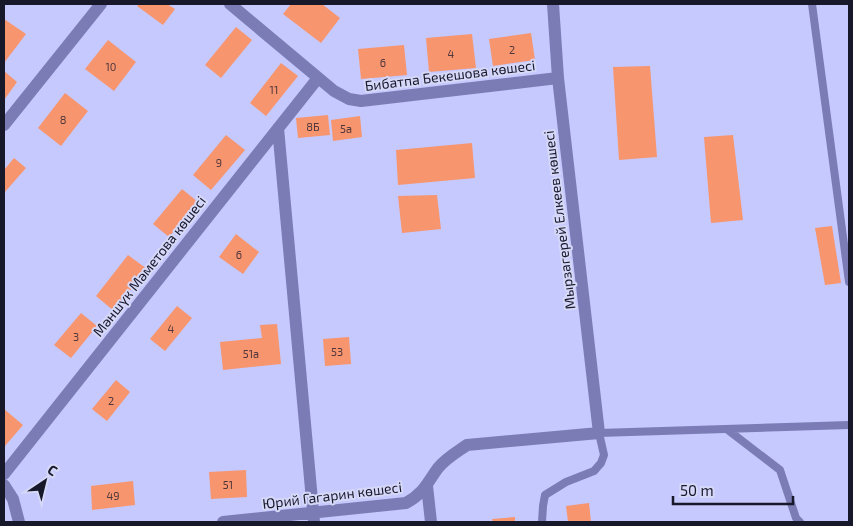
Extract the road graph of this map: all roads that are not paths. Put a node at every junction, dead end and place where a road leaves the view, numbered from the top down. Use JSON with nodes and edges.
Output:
{"nodes":[{"id":1,"x":101,"y":4,"type":"edge"},
{"id":2,"x":230,"y":4,"type":"edge"},
{"id":3,"x":552,"y":4,"type":"edge"},
{"id":4,"x":812,"y":4,"type":"edge"},
{"id":5,"x":318,"y":78,"type":"junction"},
{"id":6,"x":558,"y":78,"type":"junction"},
{"id":7,"x":4,"y":125,"type":"edge"},
{"id":8,"x":278,"y":128,"type":"junction"},
{"id":9,"x":849,"y":282,"type":"edge"},
{"id":10,"x":849,"y":425,"type":"edge"},
{"id":11,"x":728,"y":430,"type":"junction"},
{"id":12,"x":599,"y":433,"type":"junction"},
{"id":13,"x":4,"y":474,"type":"edge"},
{"id":14,"x":4,"y":485,"type":"edge"},
{"id":15,"x":427,"y":486,"type":"junction"},
{"id":16,"x":314,"y":518,"type":"edge"},
{"id":17,"x":19,"y":522,"type":"edge"},
{"id":18,"x":223,"y":522,"type":"edge"},
{"id":19,"x":431,"y":522,"type":"edge"},
{"id":20,"x":542,"y":522,"type":"edge"},
{"id":21,"x":800,"y":522,"type":"edge"}],
"edges":[{"from":1,"to":7,"type":"street"},
{"from":2,"to":5,"type":"street","name":"Бибатпа Бекешова көшесі"},
{"from":3,"to":6,"type":"street","name":"Мырзагерей Елкеев көшесі"},
{"from":4,"to":9,"type":"lane"},
{"from":5,"to":6,"type":"street","name":"Бибатпа Бекешова көшесі"},
{"from":5,"to":8,"type":"street","name":"Мәншүк Мәметова көшесі"},
{"from":6,"to":12,"type":"street","name":"Мырзагерей Елкеев көшесі"},
{"from":8,"to":13,"type":"street","name":"Мәншүк Мәметова көшесі"},
{"from":8,"to":16,"type":"street"},
{"from":10,"to":11,"type":"lane"},
{"from":11,"to":12,"type":"lane"},
{"from":11,"to":21,"type":"lane"},
{"from":12,"to":15,"type":"street","name":"Юрий Гагарин көшесі"},
{"from":12,"to":20,"type":"lane"},
{"from":14,"to":17,"type":"street"},
{"from":15,"to":16,"type":"street","name":"Юрий Гагарин көшесі"},
{"from":15,"to":19,"type":"street"},
{"from":16,"to":18,"type":"street","name":"Юрий Гагарин көшесі"}]}
